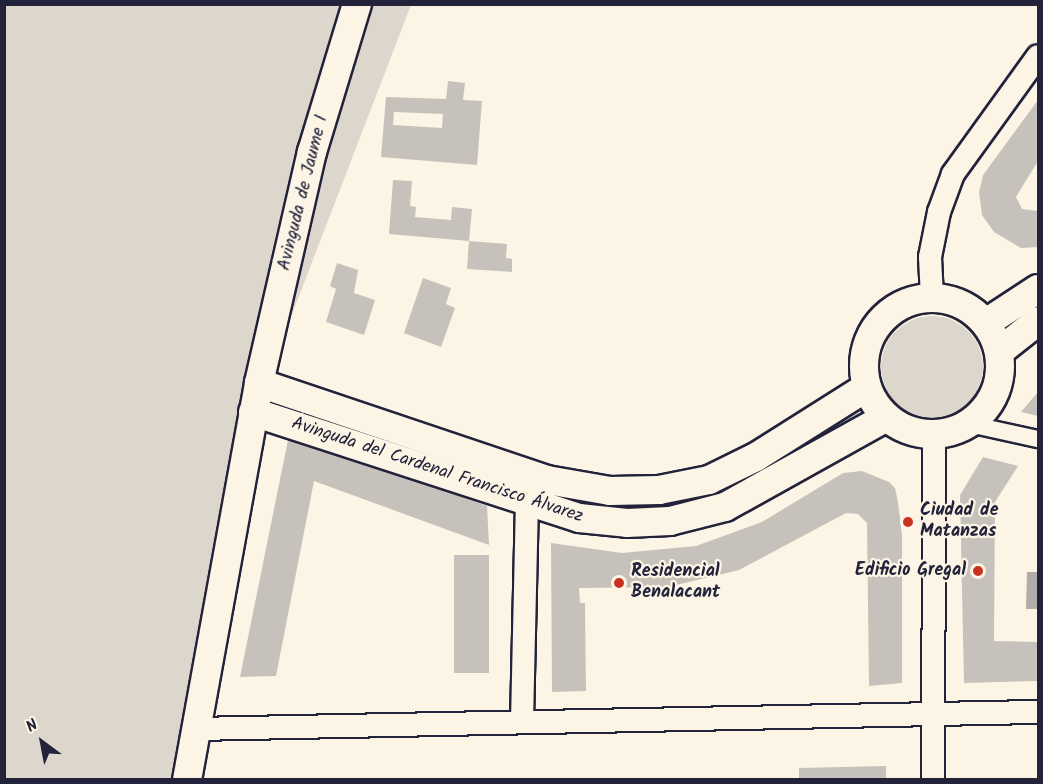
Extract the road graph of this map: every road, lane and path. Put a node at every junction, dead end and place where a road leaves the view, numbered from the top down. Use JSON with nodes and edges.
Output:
{"nodes":[{"id":1,"x":357,"y":4,"type":"edge"},
{"id":2,"x":1038,"y":56,"type":"edge"},
{"id":3,"x":1038,"y":290,"type":"edge"},
{"id":4,"x":932,"y":297,"type":"junction"},
{"id":5,"x":1038,"y":321,"type":"edge"},
{"id":6,"x":986,"y":323,"type":"junction"},
{"id":7,"x":1000,"y":351,"type":"junction"},
{"id":8,"x":259,"y":383,"type":"junction"},
{"id":9,"x":867,"y":387,"type":"junction"},
{"id":10,"x":253,"y":412,"type":"junction"},
{"id":11,"x":885,"y":418,"type":"junction"},
{"id":12,"x":969,"y":424,"type":"junction"},
{"id":13,"x":934,"y":434,"type":"junction"},
{"id":14,"x":1038,"y":439,"type":"edge"},
{"id":15,"x":514,"y":469,"type":"junction"},
{"id":16,"x":527,"y":502,"type":"junction"},
{"id":17,"x":1038,"y":712,"type":"edge"},
{"id":18,"x":933,"y":714,"type":"junction"},
{"id":19,"x":522,"y":721,"type":"junction"},
{"id":20,"x":195,"y":729,"type":"junction"},
{"id":21,"x":187,"y":780,"type":"edge"},
{"id":22,"x":933,"y":780,"type":"edge"}],
"edges":[{"from":1,"to":8,"type":"street","name":"Avinguda de Jaume I"},
{"from":2,"to":4,"type":"street"},
{"from":3,"to":6,"type":"street"},
{"from":4,"to":6,"type":"street"},
{"from":4,"to":9,"type":"street"},
{"from":5,"to":7,"type":"street"},
{"from":6,"to":7,"type":"street"},
{"from":7,"to":12,"type":"street"},
{"from":8,"to":10,"type":"street","name":"Avinguda de Jaume I"},
{"from":8,"to":15,"type":"street","name":"Avinguda del Cardenal Francisco Álvarez"},
{"from":9,"to":11,"type":"street"},
{"from":9,"to":15,"type":"street","name":"Avinguda del Cardenal Francisco Álvarez"},
{"from":10,"to":16,"type":"street","name":"Avinguda del Cardenal Francisco Álvarez"},
{"from":10,"to":20,"type":"street","name":"Avinguda de Jaume I"},
{"from":11,"to":13,"type":"street"},
{"from":11,"to":16,"type":"street","name":"Avinguda del Cardenal Francisco Álvarez"},
{"from":12,"to":13,"type":"street"},
{"from":12,"to":14,"type":"street"},
{"from":13,"to":18,"type":"street"},
{"from":15,"to":16,"type":"street"},
{"from":16,"to":19,"type":"street"},
{"from":17,"to":18,"type":"street"},
{"from":18,"to":19,"type":"street"},
{"from":18,"to":22,"type":"street"},
{"from":19,"to":20,"type":"street"},
{"from":20,"to":21,"type":"street","name":"Avinguda de Jaume I"}]}
